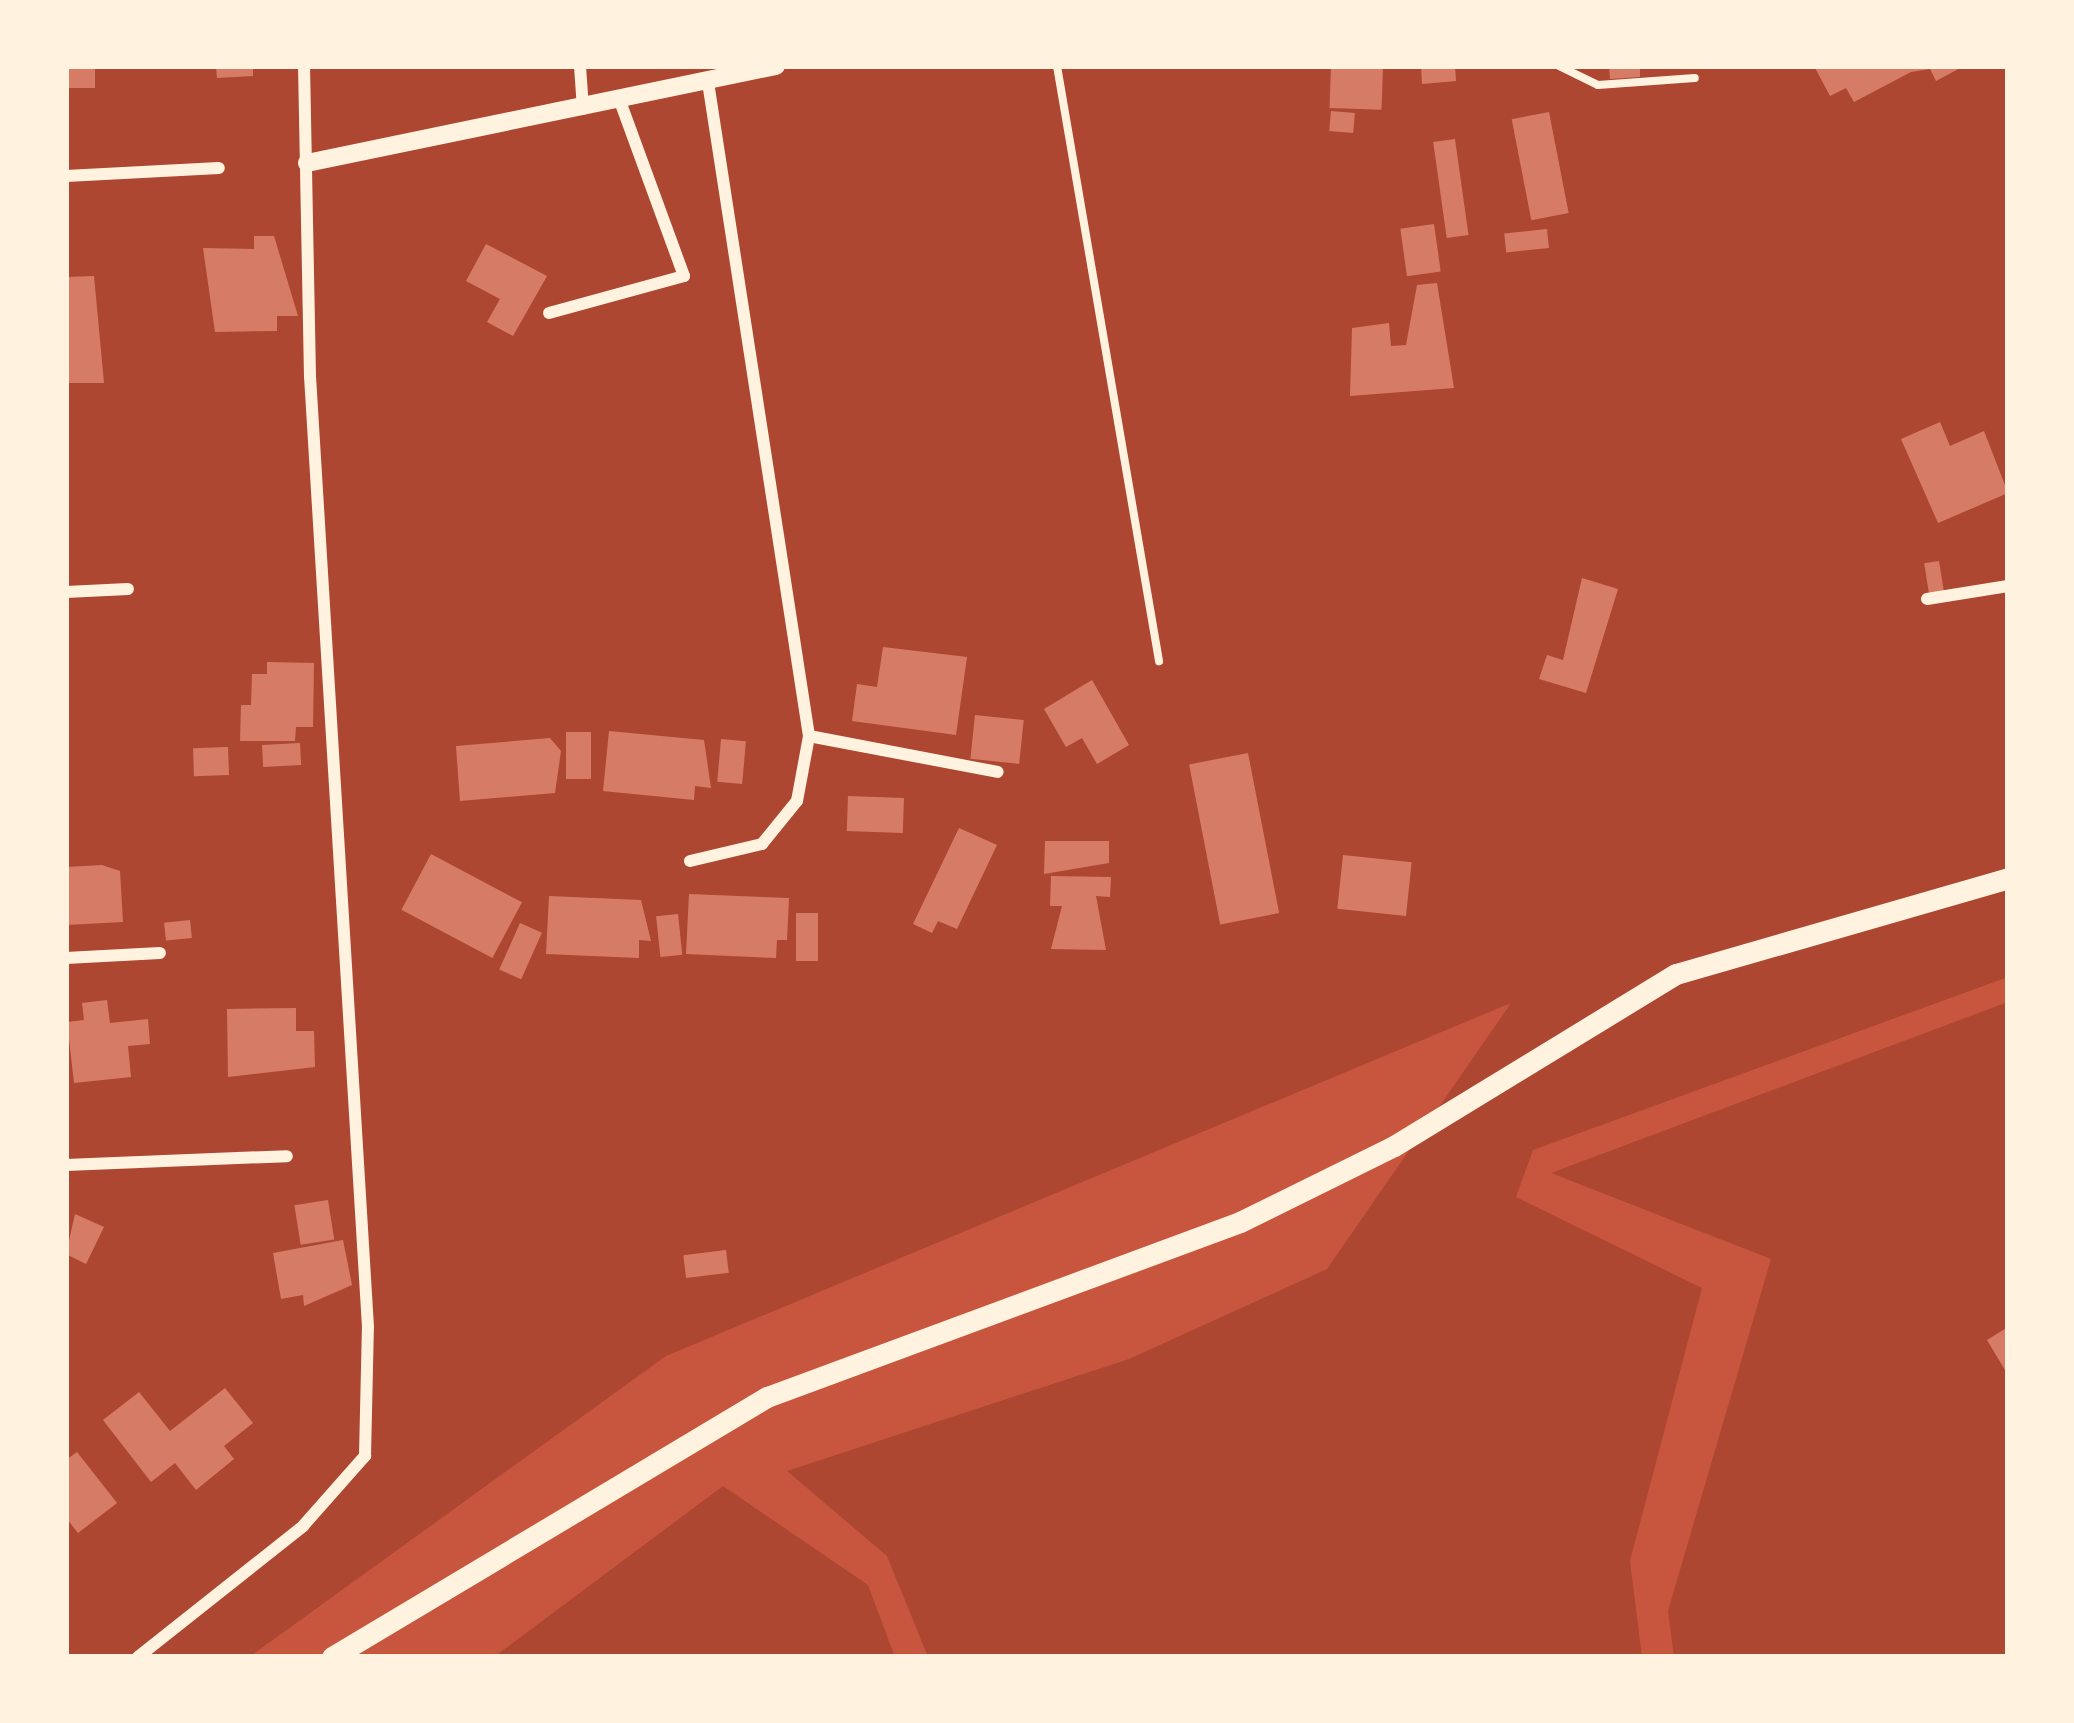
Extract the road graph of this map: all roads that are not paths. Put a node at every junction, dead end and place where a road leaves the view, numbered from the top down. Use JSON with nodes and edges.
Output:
{"nodes":[{"id":1,"x":304,"y":66,"type":"edge"},
{"id":2,"x":580,"y":66,"type":"edge"},
{"id":3,"x":776,"y":66,"type":"edge"},
{"id":4,"x":1058,"y":66,"type":"edge"},
{"id":5,"x":1558,"y":66,"type":"edge"},
{"id":6,"x":1695,"y":78,"type":"dead end"},
{"id":7,"x":709,"y":82,"type":"junction"},
{"id":8,"x":620,"y":101,"type":"junction"},
{"id":9,"x":583,"y":110,"type":"junction"},
{"id":10,"x":307,"y":164,"type":"junction"},
{"id":11,"x":219,"y":168,"type":"dead end"},
{"id":12,"x":66,"y":176,"type":"edge"},
{"id":13,"x":549,"y":313,"type":"dead end"},
{"id":14,"x":2008,"y":586,"type":"edge"},
{"id":15,"x":128,"y":590,"type":"dead end"},
{"id":16,"x":66,"y":592,"type":"edge"},
{"id":17,"x":1927,"y":599,"type":"dead end"},
{"id":18,"x":1159,"y":661,"type":"dead end"},
{"id":19,"x":809,"y":736,"type":"junction"},
{"id":20,"x":998,"y":772,"type":"dead end"},
{"id":21,"x":689,"y":861,"type":"dead end"},
{"id":22,"x":2008,"y":878,"type":"edge"},
{"id":23,"x":160,"y":953,"type":"dead end"},
{"id":24,"x":66,"y":958,"type":"edge"},
{"id":25,"x":287,"y":1156,"type":"dead end"},
{"id":26,"x":66,"y":1165,"type":"edge"},
{"id":27,"x":137,"y":1657,"type":"edge"},
{"id":28,"x":332,"y":1657,"type":"edge"}],
"edges":[{"from":1,"to":10,"type":"street"},
{"from":2,"to":9,"type":"street"},
{"from":3,"to":7,"type":"street"},
{"from":4,"to":18,"type":"lane"},
{"from":5,"to":6,"type":"lane"},
{"from":7,"to":8,"type":"street"},
{"from":7,"to":19,"type":"street"},
{"from":8,"to":9,"type":"street"},
{"from":8,"to":13,"type":"street"},
{"from":9,"to":10,"type":"street"},
{"from":10,"to":27,"type":"street"},
{"from":11,"to":12,"type":"street"},
{"from":14,"to":17,"type":"street"},
{"from":15,"to":16,"type":"street"},
{"from":19,"to":20,"type":"street"},
{"from":19,"to":21,"type":"street"},
{"from":22,"to":28,"type":"main road"},
{"from":23,"to":24,"type":"street"},
{"from":25,"to":26,"type":"street"}]}
